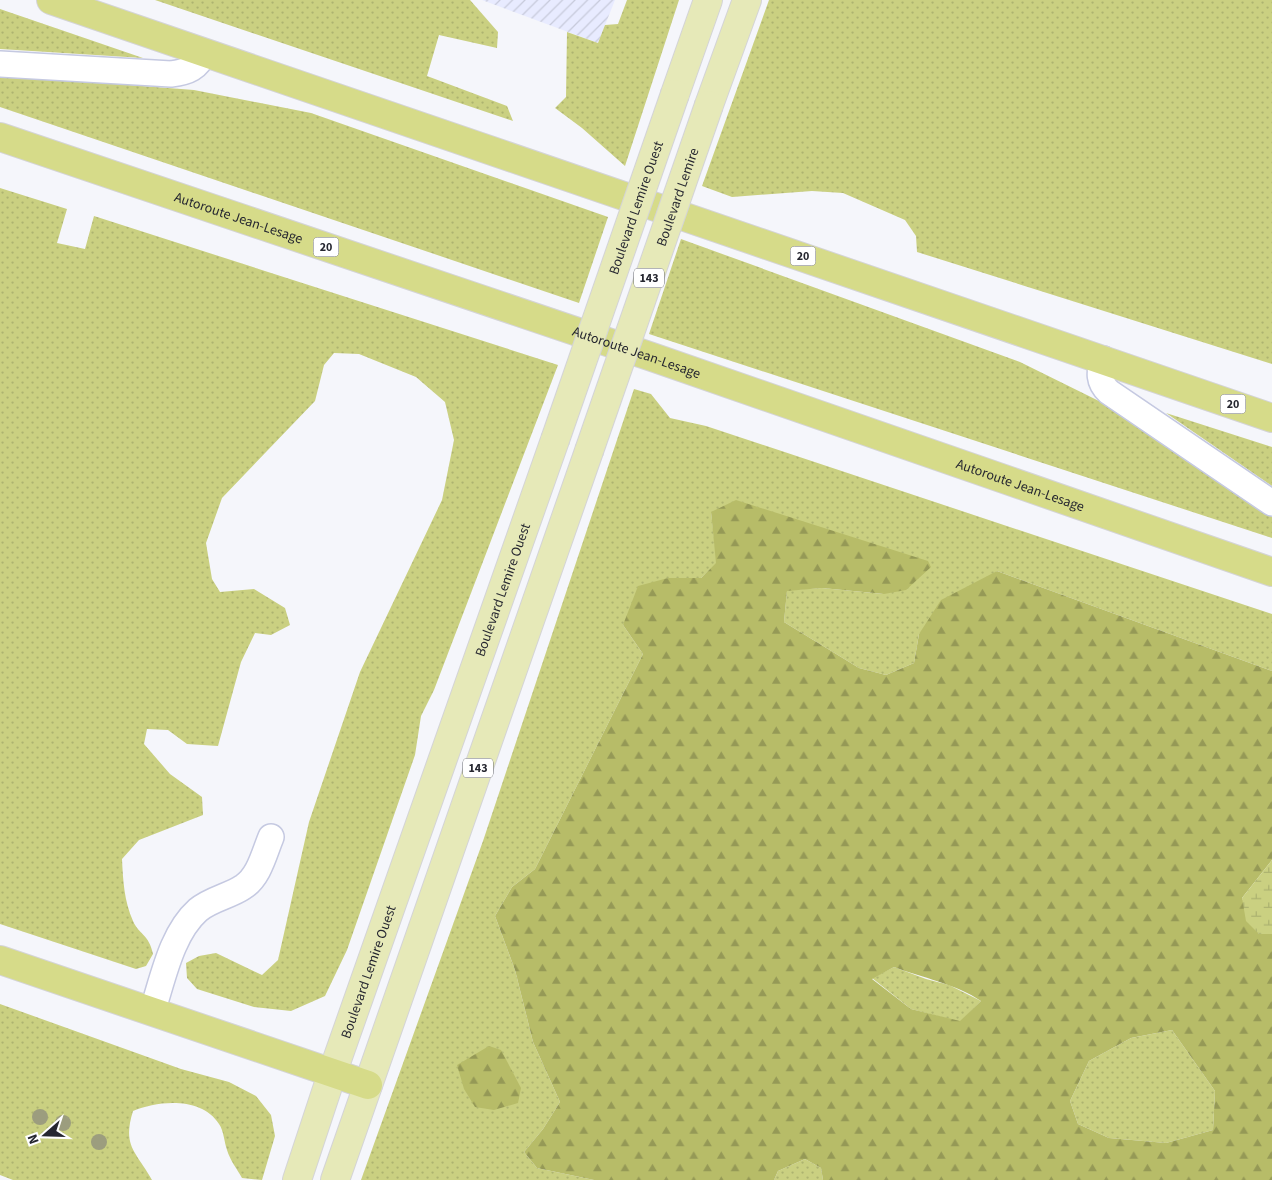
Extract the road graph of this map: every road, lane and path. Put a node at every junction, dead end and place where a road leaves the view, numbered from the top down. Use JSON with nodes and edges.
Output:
{"nodes":[{"id":1,"x":51,"y":0,"type":"edge"},
{"id":2,"x":708,"y":0,"type":"edge"},
{"id":3,"x":747,"y":0,"type":"edge"},
{"id":4,"x":204,"y":52,"type":"junction"},
{"id":5,"x":0,"y":64,"type":"edge"},
{"id":6,"x":0,"y":138,"type":"edge"},
{"id":7,"x":1103,"y":359,"type":"junction"},
{"id":8,"x":1194,"y":391,"type":"junction"},
{"id":9,"x":1272,"y":409,"type":"edge"},
{"id":10,"x":1272,"y":418,"type":"edge"},
{"id":11,"x":1272,"y":503,"type":"edge"},
{"id":12,"x":1272,"y":572,"type":"edge"},
{"id":13,"x":271,"y":837,"type":"dead end"},
{"id":14,"x":0,"y":960,"type":"edge"},
{"id":15,"x":152,"y":1012,"type":"junction"},
{"id":16,"x":332,"y":1074,"type":"junction"},
{"id":17,"x":368,"y":1085,"type":"junction"},
{"id":18,"x":297,"y":1180,"type":"edge"},
{"id":19,"x":335,"y":1180,"type":"edge"}],
"edges":[{"from":1,"to":4,"type":"highway","number":"20"},
{"from":2,"to":16,"type":"main road","name":"Boulevard Lemire Ouest","bridge":true},
{"from":3,"to":17,"type":"main road","name":"Boulevard Lemire","number":"143","bridge":true},
{"from":4,"to":5,"type":"lane"},
{"from":4,"to":7,"type":"highway","number":"20"},
{"from":6,"to":12,"type":"highway","name":"Autoroute Jean-Lesage","number":"20"},
{"from":7,"to":8,"type":"highway","number":"20"},
{"from":7,"to":11,"type":"lane"},
{"from":8,"to":9,"type":"highway"},
{"from":8,"to":10,"type":"highway","number":"20"},
{"from":13,"to":15,"type":"lane"},
{"from":14,"to":15,"type":"highway"},
{"from":15,"to":16,"type":"highway"},
{"from":16,"to":17,"type":"highway"},
{"from":16,"to":18,"type":"main road","name":"Boulevard Lemire Ouest"},
{"from":17,"to":19,"type":"main road","number":"143"}]}
